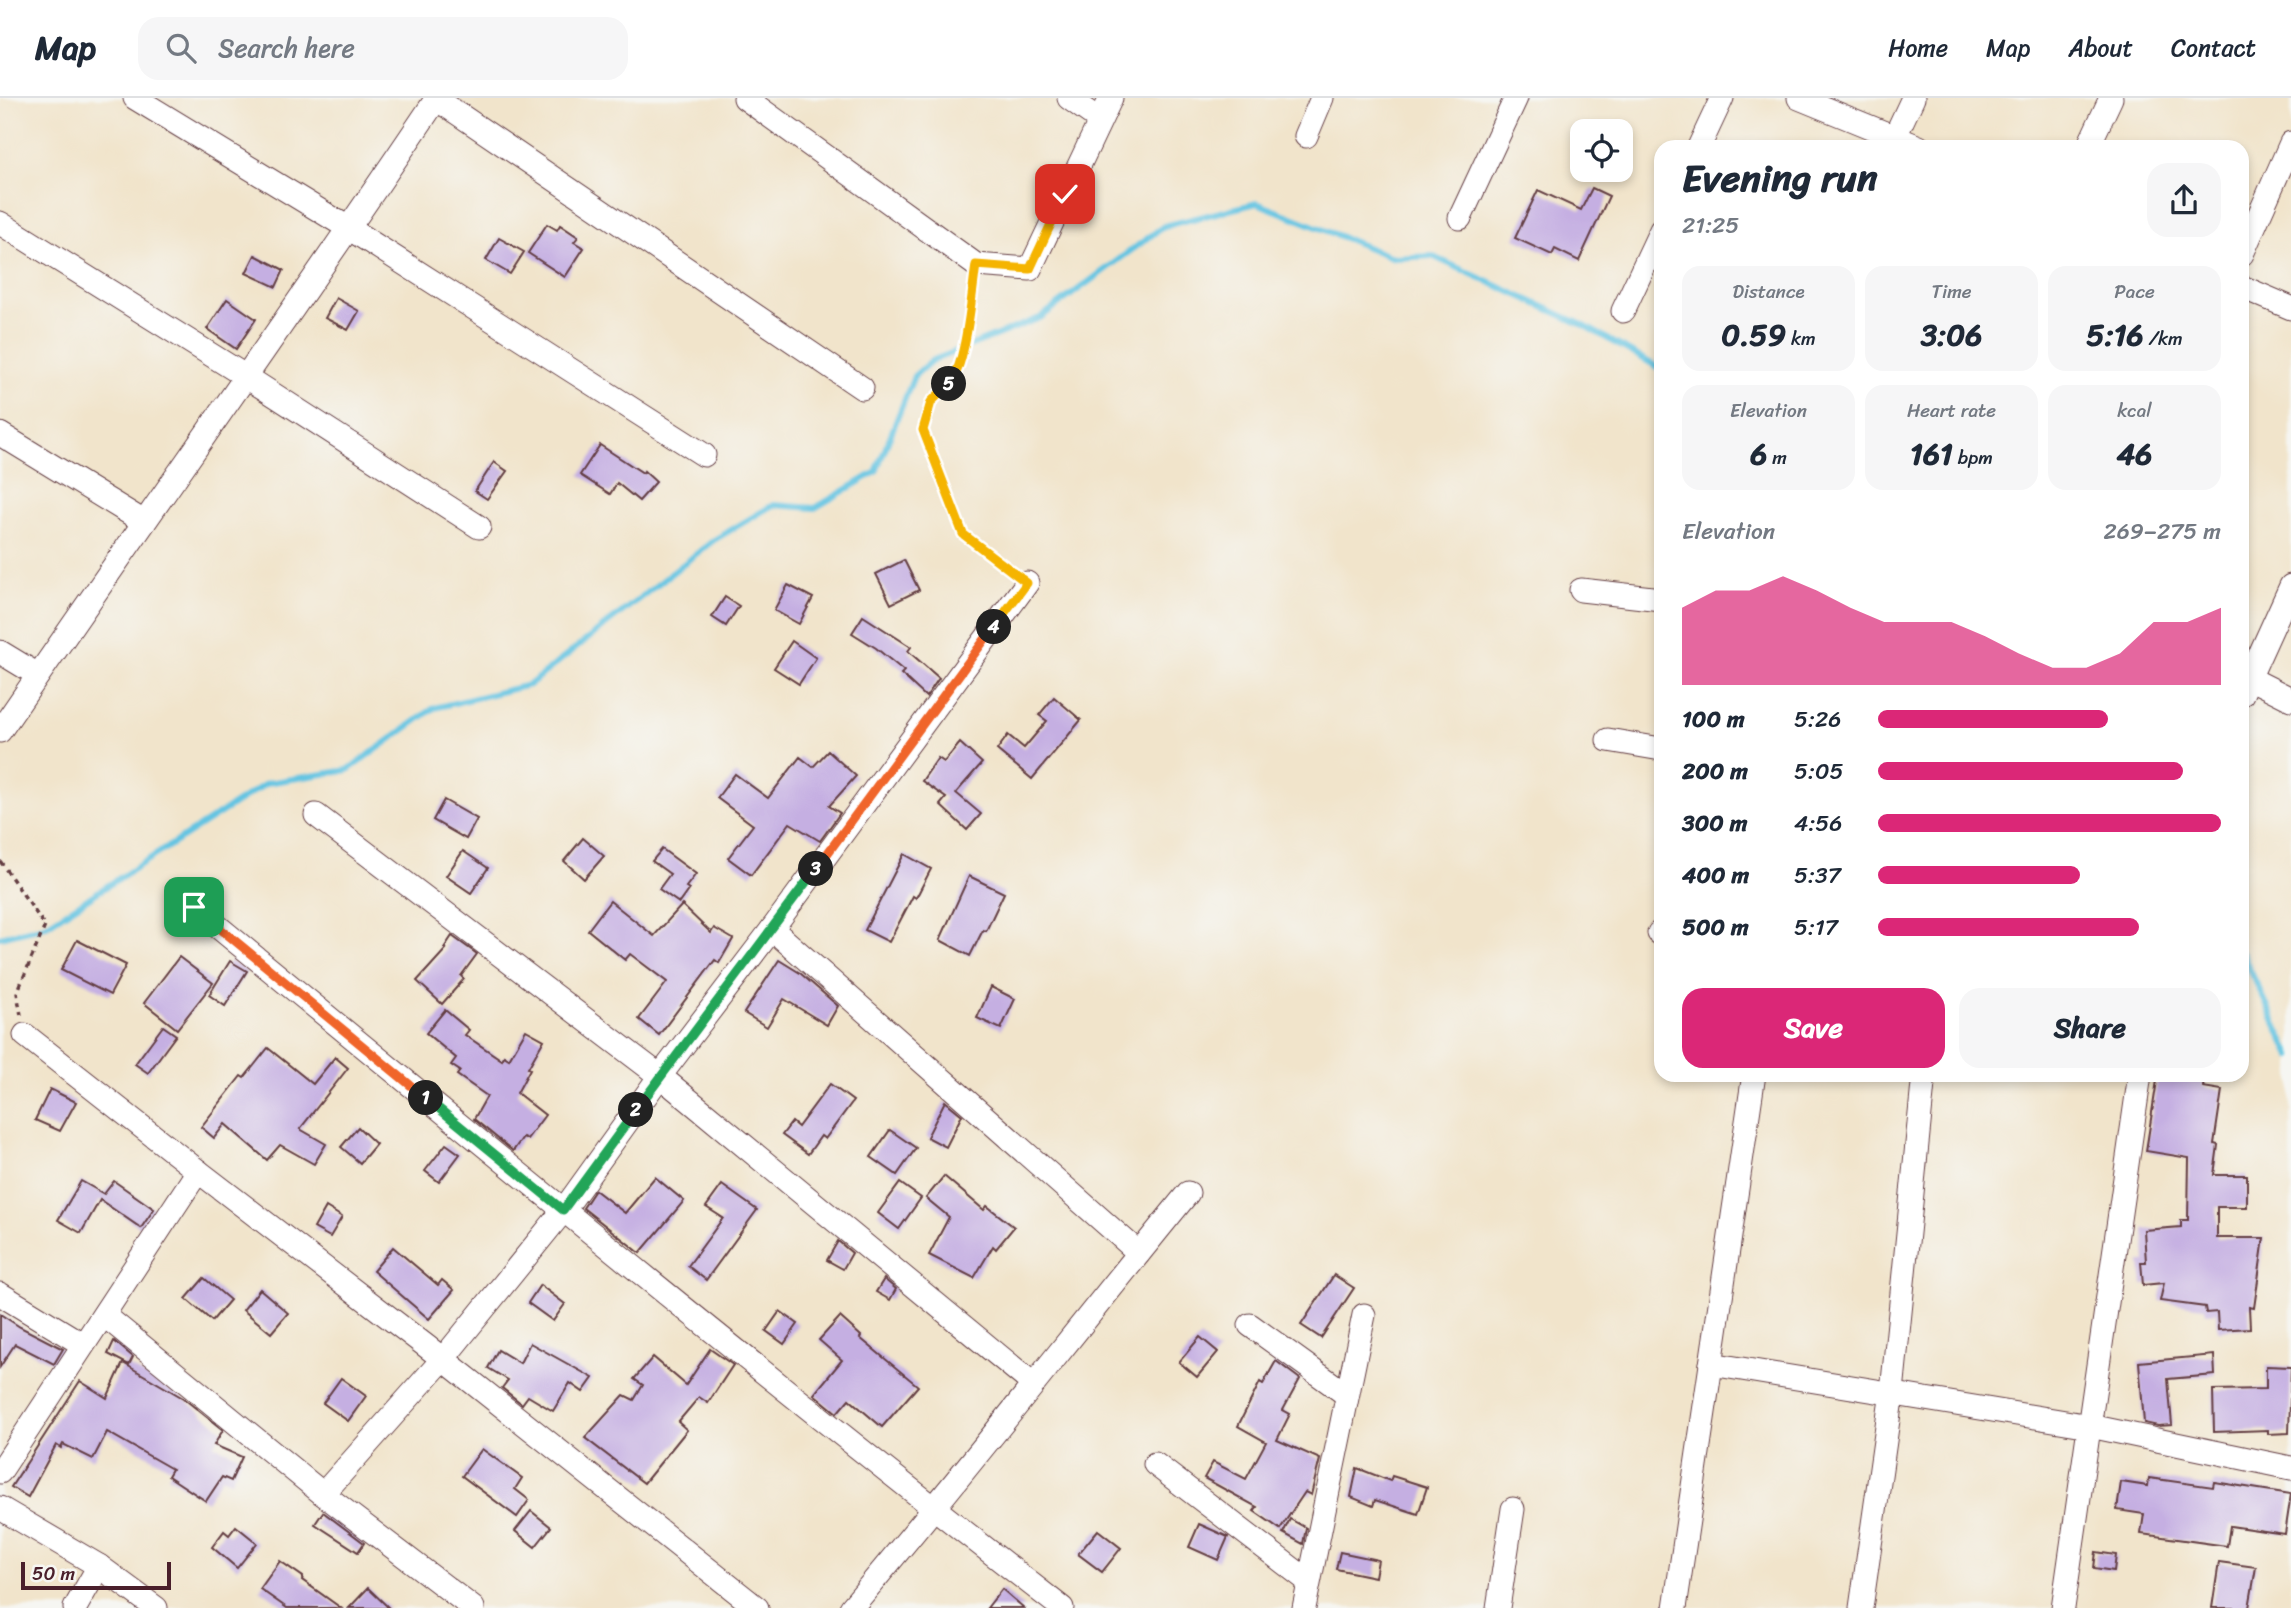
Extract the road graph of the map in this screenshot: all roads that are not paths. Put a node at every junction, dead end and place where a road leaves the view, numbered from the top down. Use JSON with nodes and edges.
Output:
{"nodes":[{"id":1,"x":135,"y":98,"type":"edge"},
{"id":2,"x":436,"y":98,"type":"edge"},
{"id":3,"x":745,"y":98,"type":"edge"},
{"id":4,"x":1069,"y":98,"type":"edge"},
{"id":5,"x":1111,"y":98,"type":"edge"},
{"id":6,"x":1322,"y":98,"type":"edge"},
{"id":7,"x":1516,"y":98,"type":"edge"},
{"id":8,"x":1723,"y":98,"type":"edge"},
{"id":9,"x":1799,"y":98,"type":"edge"},
{"id":10,"x":1913,"y":98,"type":"edge"},
{"id":11,"x":2110,"y":98,"type":"edge"},
{"id":12,"x":1100,"y":120,"type":"junction"},
{"id":13,"x":1306,"y":136,"type":"dead end"},
{"id":14,"x":1702,"y":140,"type":"edge"},
{"id":15,"x":1889,"y":140,"type":"edge"},
{"id":16,"x":1894,"y":140,"type":"edge"},
{"id":17,"x":2091,"y":140,"type":"edge"},
{"id":18,"x":2291,"y":143,"type":"edge"},
{"id":19,"x":1460,"y":218,"type":"dead end"},
{"id":20,"x":0,"y":223,"type":"edge"},
{"id":21,"x":350,"y":229,"type":"junction"},
{"id":22,"x":2249,"y":238,"type":"edge"},
{"id":23,"x":1654,"y":245,"type":"edge"},
{"id":24,"x":2249,"y":290,"type":"edge"},
{"id":25,"x":2291,"y":308,"type":"edge"},
{"id":26,"x":1623,"y":311,"type":"dead end"},
{"id":27,"x":246,"y":376,"type":"junction"},
{"id":28,"x":862,"y":388,"type":"dead end"},
{"id":29,"x":0,"y":434,"type":"edge"},
{"id":30,"x":704,"y":455,"type":"dead end"},
{"id":31,"x":144,"y":522,"type":"junction"},
{"id":32,"x":479,"y":527,"type":"dead end"},
{"id":33,"x":1027,"y":583,"type":"road end"},
{"id":34,"x":2291,"y":586,"type":"edge"},
{"id":35,"x":1581,"y":590,"type":"dead end"},
{"id":36,"x":1654,"y":598,"type":"edge"},
{"id":37,"x":0,"y":652,"type":"edge"},
{"id":38,"x":38,"y":675,"type":"junction"},
{"id":39,"x":2249,"y":677,"type":"edge"},
{"id":40,"x":2249,"y":687,"type":"edge"},
{"id":41,"x":2291,"y":699,"type":"edge"},
{"id":42,"x":0,"y":731,"type":"edge"},
{"id":43,"x":1608,"y":740,"type":"dead end"},
{"id":44,"x":1654,"y":747,"type":"edge"},
{"id":45,"x":316,"y":815,"type":"dead end"},
{"id":46,"x":194,"y":907,"type":"dead end"},
{"id":47,"x":772,"y":929,"type":"junction"},
{"id":48,"x":25,"y":1035,"type":"road end"},
{"id":49,"x":660,"y":1076,"type":"junction"},
{"id":50,"x":1753,"y":1082,"type":"edge"},
{"id":51,"x":1923,"y":1082,"type":"edge"},
{"id":52,"x":2139,"y":1082,"type":"edge"},
{"id":53,"x":198,"y":1171,"type":"junction"},
{"id":54,"x":1188,"y":1193,"type":"dead end"},
{"id":55,"x":563,"y":1210,"type":"junction"},
{"id":56,"x":1139,"y":1253,"type":"junction"},
{"id":57,"x":0,"y":1294,"type":"edge"},
{"id":58,"x":104,"y":1315,"type":"junction"},
{"id":59,"x":1364,"y":1315,"type":"dead end"},
{"id":60,"x":1250,"y":1325,"type":"dead end"},
{"id":61,"x":82,"y":1344,"type":"junction"},
{"id":62,"x":443,"y":1359,"type":"junction"},
{"id":63,"x":1711,"y":1364,"type":"junction"},
{"id":64,"x":1033,"y":1384,"type":"junction"},
{"id":65,"x":1892,"y":1392,"type":"junction"},
{"id":66,"x":1347,"y":1395,"type":"junction"},
{"id":67,"x":2090,"y":1426,"type":"junction"},
{"id":68,"x":1155,"y":1464,"type":"dead end"},
{"id":69,"x":2291,"y":1468,"type":"edge"},
{"id":70,"x":0,"y":1472,"type":"edge"},
{"id":71,"x":323,"y":1494,"type":"junction"},
{"id":72,"x":0,"y":1508,"type":"edge"},
{"id":73,"x":935,"y":1509,"type":"junction"},
{"id":74,"x":1513,"y":1509,"type":"dead end"},
{"id":75,"x":99,"y":1566,"type":"junction"},
{"id":76,"x":1308,"y":1581,"type":"junction"},
{"id":77,"x":75,"y":1608,"type":"edge"},
{"id":78,"x":156,"y":1608,"type":"edge"},
{"id":79,"x":474,"y":1608,"type":"edge"},
{"id":80,"x":757,"y":1608,"type":"edge"},
{"id":81,"x":851,"y":1608,"type":"edge"},
{"id":82,"x":1062,"y":1608,"type":"edge"},
{"id":83,"x":1304,"y":1608,"type":"edge"},
{"id":84,"x":1498,"y":1608,"type":"edge"},
{"id":85,"x":1675,"y":1608,"type":"edge"},
{"id":86,"x":1861,"y":1608,"type":"edge"},
{"id":87,"x":2063,"y":1608,"type":"edge"}],
"edges":[{"from":1,"to":21,"type":"street"},
{"from":2,"to":21,"type":"street"},
{"from":2,"to":28,"type":"street"},
{"from":3,"to":12,"type":"street"},
{"from":4,"to":12,"type":"street"},
{"from":5,"to":12,"type":"street"},
{"from":6,"to":13,"type":"street"},
{"from":7,"to":19,"type":"street"},
{"from":8,"to":14,"type":"street"},
{"from":9,"to":15,"type":"street"},
{"from":10,"to":16,"type":"street"},
{"from":11,"to":17,"type":"street"},
{"from":18,"to":22,"type":"street"},
{"from":20,"to":27,"type":"street"},
{"from":21,"to":27,"type":"street"},
{"from":21,"to":30,"type":"street"},
{"from":23,"to":26,"type":"street"},
{"from":24,"to":25,"type":"street"},
{"from":27,"to":31,"type":"street"},
{"from":27,"to":32,"type":"street"},
{"from":29,"to":31,"type":"street"},
{"from":31,"to":38,"type":"street"},
{"from":33,"to":47,"type":"street"},
{"from":34,"to":39,"type":"street"},
{"from":35,"to":36,"type":"street"},
{"from":37,"to":38,"type":"street"},
{"from":38,"to":42,"type":"street"},
{"from":40,"to":41,"type":"street"},
{"from":43,"to":44,"type":"street"},
{"from":45,"to":49,"type":"street"},
{"from":46,"to":55,"type":"street"},
{"from":47,"to":49,"type":"street"},
{"from":47,"to":56,"type":"street"},
{"from":48,"to":53,"type":"street"},
{"from":49,"to":55,"type":"street"},
{"from":49,"to":64,"type":"street"},
{"from":50,"to":63,"type":"street"},
{"from":51,"to":65,"type":"street"},
{"from":52,"to":67,"type":"street"},
{"from":53,"to":58,"type":"street"},
{"from":53,"to":62,"type":"street"},
{"from":54,"to":56,"type":"street"},
{"from":55,"to":62,"type":"street"},
{"from":55,"to":73,"type":"street"},
{"from":56,"to":64,"type":"street"},
{"from":57,"to":61,"type":"street"},
{"from":58,"to":61,"type":"street"},
{"from":58,"to":71,"type":"street"},
{"from":59,"to":66,"type":"street"},
{"from":60,"to":66,"type":"street"},
{"from":61,"to":70,"type":"street"},
{"from":62,"to":71,"type":"street"},
{"from":62,"to":80,"type":"street"},
{"from":63,"to":65,"type":"street"},
{"from":63,"to":85,"type":"street"},
{"from":64,"to":73,"type":"street"},
{"from":65,"to":67,"type":"street"},
{"from":65,"to":86,"type":"street"},
{"from":66,"to":76,"type":"street"},
{"from":67,"to":69,"type":"street"},
{"from":67,"to":87,"type":"street"},
{"from":68,"to":76,"type":"street"},
{"from":71,"to":79,"type":"street"},
{"from":72,"to":75,"type":"street"},
{"from":73,"to":81,"type":"street"},
{"from":73,"to":82,"type":"street"},
{"from":74,"to":84,"type":"street"},
{"from":75,"to":77,"type":"street"},
{"from":75,"to":78,"type":"street"},
{"from":76,"to":83,"type":"street"}]}
